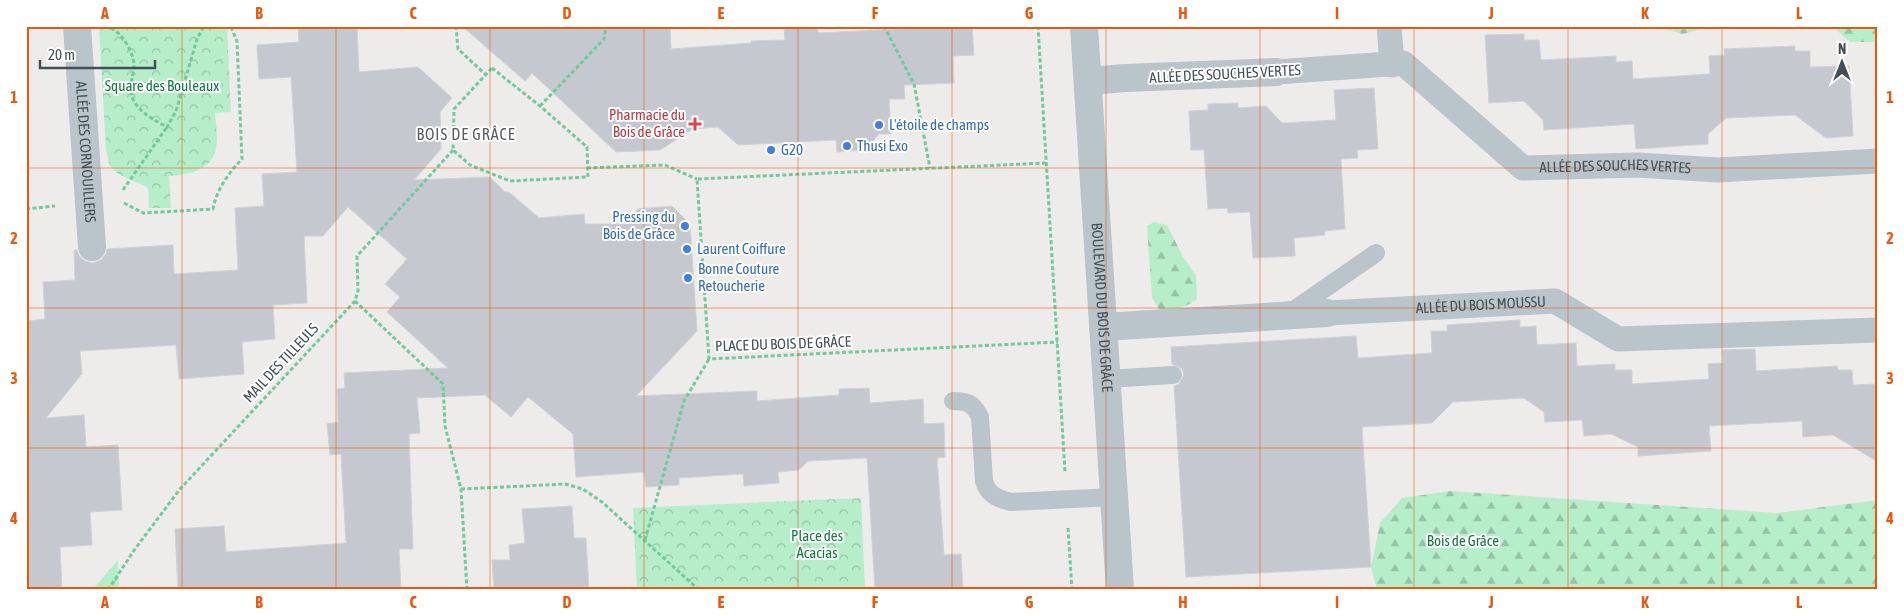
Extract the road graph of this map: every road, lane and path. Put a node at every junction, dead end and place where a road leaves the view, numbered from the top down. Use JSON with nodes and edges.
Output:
{"nodes":[{"id":1,"x":77,"y":26,"type":"edge"},
{"id":2,"x":204,"y":26,"type":"edge"},
{"id":3,"x":250,"y":26,"type":"edge"},
{"id":4,"x":456,"y":26,"type":"edge"},
{"id":5,"x":606,"y":26,"type":"edge"},
{"id":6,"x":884,"y":26,"type":"edge"},
{"id":7,"x":1038,"y":26,"type":"edge"},
{"id":8,"x":1084,"y":26,"type":"edge"},
{"id":9,"x":1389,"y":26,"type":"edge"},
{"id":10,"x":109,"y":27,"type":"edge"},
{"id":11,"x":1392,"y":65,"type":"junction"},
{"id":12,"x":1276,"y":72,"type":"joint"},
{"id":13,"x":486,"y":75,"type":"junction"},
{"id":14,"x":1088,"y":81,"type":"junction"},
{"id":15,"x":540,"y":106,"type":"junction"},
{"id":16,"x":167,"y":127,"type":"junction"},
{"id":17,"x":453,"y":150,"type":"junction"},
{"id":18,"x":1878,"y":161,"type":"edge"},
{"id":19,"x":1046,"y":163,"type":"junction"},
{"id":20,"x":587,"y":168,"type":"junction"},
{"id":21,"x":930,"y":168,"type":"junction"},
{"id":22,"x":697,"y":179,"type":"junction"},
{"id":23,"x":117,"y":200,"type":"junction"},
{"id":24,"x":89,"y":203,"type":"junction"},
{"id":25,"x":92,"y":247,"type":"dead end"},
{"id":26,"x":1376,"y":253,"type":"dead end"},
{"id":27,"x":355,"y":301,"type":"junction"},
{"id":28,"x":1327,"y":313,"type":"joint"},
{"id":29,"x":1286,"y":316,"type":"junction"},
{"id":30,"x":1104,"y":327,"type":"junction"},
{"id":31,"x":1878,"y":330,"type":"edge"},
{"id":32,"x":1058,"y":342,"type":"junction"},
{"id":33,"x":709,"y":359,"type":"junction"},
{"id":34,"x":1173,"y":375,"type":"dead end"},
{"id":35,"x":1107,"y":379,"type":"junction"},
{"id":36,"x":953,"y":400,"type":"dead end"},
{"id":37,"x":461,"y":489,"type":"junction"},
{"id":38,"x":1114,"y":497,"type":"junction"},
{"id":39,"x":1067,"y":499,"type":"junction"},
{"id":40,"x":645,"y":540,"type":"junction"},
{"id":41,"x":108,"y":590,"type":"edge"},
{"id":42,"x":467,"y":590,"type":"edge"},
{"id":43,"x":699,"y":590,"type":"edge"},
{"id":44,"x":1072,"y":590,"type":"edge"},
{"id":45,"x":1120,"y":590,"type":"edge"}],
"edges":[{"from":1,"to":24,"type":"street","name":"ALLÉE DES CORNOUILLERS"},
{"from":2,"to":16,"type":"path"},
{"from":3,"to":23,"type":"path"},
{"from":4,"to":13,"type":"path"},
{"from":5,"to":15,"type":"path"},
{"from":6,"to":21,"type":"path"},
{"from":7,"to":19,"type":"path"},
{"from":8,"to":14,"type":"street","name":"BOULEVARD DU BOIS DE GRÂCE"},
{"from":9,"to":11,"type":"street"},
{"from":10,"to":16,"type":"path"},
{"from":11,"to":12,"type":"street","name":"ALLÉE DES SOUCHES VERTES"},
{"from":11,"to":18,"type":"street","name":"ALLÉE DES SOUCHES VERTES"},
{"from":12,"to":14,"type":"street","name":"ALLÉE DES SOUCHES VERTES"},
{"from":13,"to":15,"type":"path"},
{"from":13,"to":17,"type":"path"},
{"from":14,"to":30,"type":"street","name":"BOULEVARD DU BOIS DE GRÂCE"},
{"from":15,"to":20,"type":"path"},
{"from":16,"to":23,"type":"path"},
{"from":17,"to":20,"type":"path"},
{"from":17,"to":27,"type":"path"},
{"from":19,"to":21,"type":"path"},
{"from":19,"to":32,"type":"path"},
{"from":20,"to":22,"type":"path"},
{"from":21,"to":22,"type":"path"},
{"from":22,"to":33,"type":"path","name":"PLACE DU BOIS DE GRÂCE"},
{"from":23,"to":24,"type":"path"},
{"from":24,"to":25,"type":"street","name":"ALLÉE DES CORNOUILLERS"},
{"from":26,"to":29,"type":"lane"},
{"from":27,"to":37,"type":"path"},
{"from":27,"to":41,"type":"path","name":"MAIL DES TILLEULS"},
{"from":28,"to":29,"type":"street","name":"ALLÉE DU BOIS MOUSSU"},
{"from":28,"to":31,"type":"street","name":"ALLÉE DU BOIS MOUSSU"},
{"from":29,"to":30,"type":"street","name":"ALLÉE DU BOIS MOUSSU"},
{"from":30,"to":35,"type":"street","name":"BOULEVARD DU BOIS DE GRÂCE"},
{"from":32,"to":33,"type":"path","name":"PLACE DU BOIS DE GRÂCE"},
{"from":32,"to":39,"type":"path"},
{"from":33,"to":40,"type":"path"},
{"from":34,"to":35,"type":"lane"},
{"from":35,"to":38,"type":"street","name":"BOULEVARD DU BOIS DE GRÂCE"},
{"from":36,"to":39,"type":"lane"},
{"from":37,"to":40,"type":"path"},
{"from":37,"to":42,"type":"path"},
{"from":38,"to":39,"type":"lane"},
{"from":38,"to":45,"type":"street","name":"BOULEVARD DU BOIS DE GRÂCE"},
{"from":39,"to":44,"type":"path"},
{"from":40,"to":43,"type":"path"}]}
